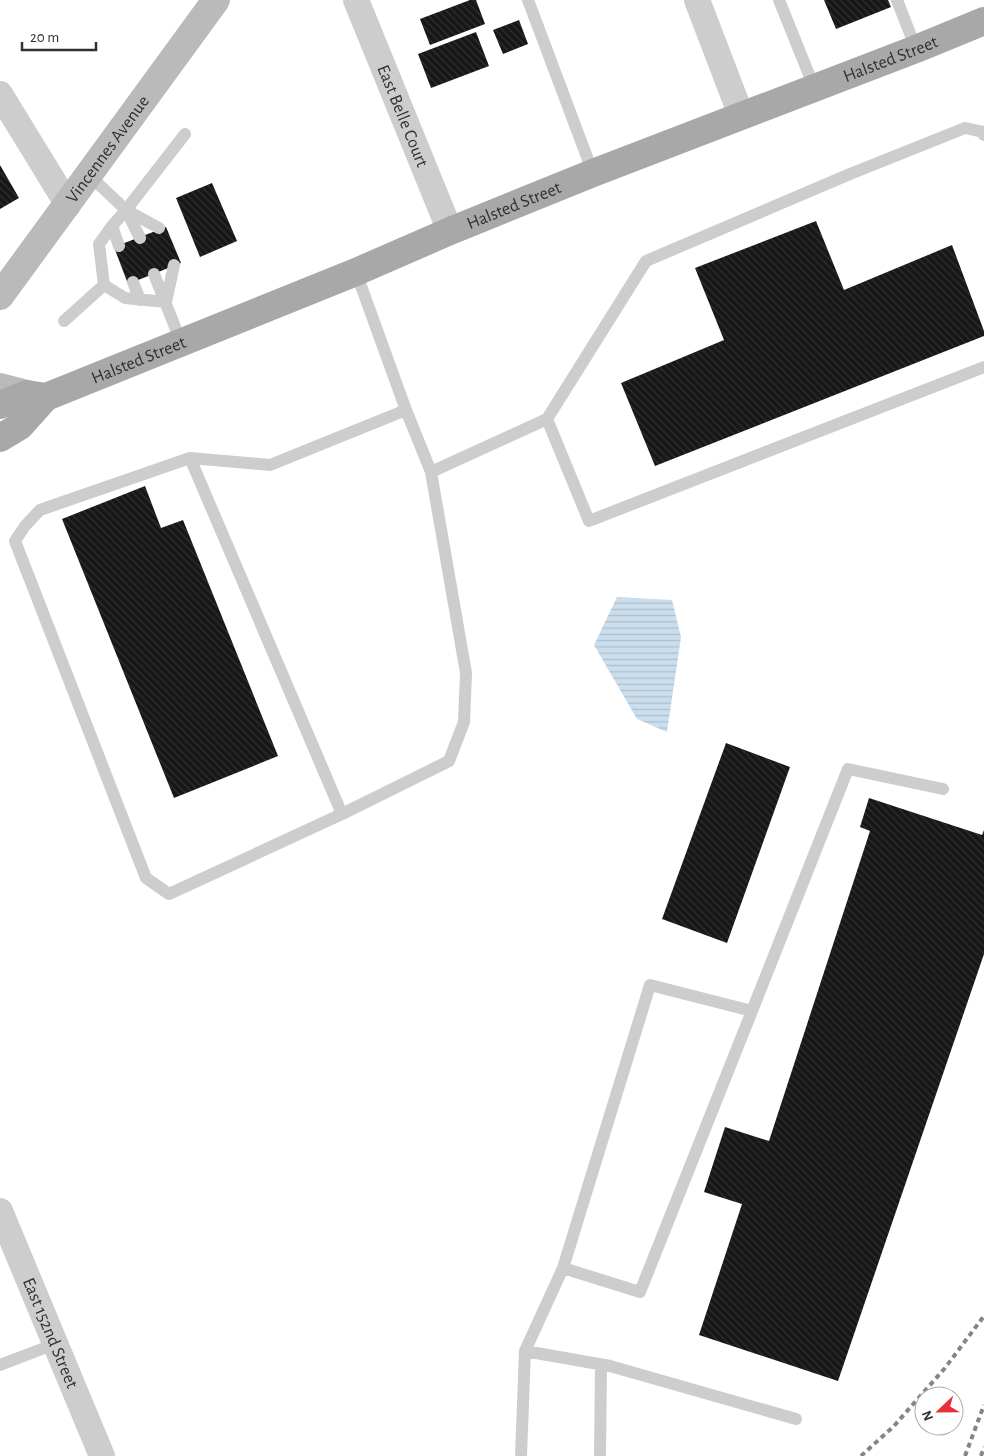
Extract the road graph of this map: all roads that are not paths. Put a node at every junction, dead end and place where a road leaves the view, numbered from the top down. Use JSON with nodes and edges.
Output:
{"nodes":[{"id":1,"x":216,"y":0,"type":"edge"},
{"id":2,"x":356,"y":0,"type":"edge"},
{"id":3,"x":528,"y":0,"type":"edge"},
{"id":4,"x":697,"y":0,"type":"edge"},
{"id":5,"x":780,"y":0,"type":"edge"},
{"id":6,"x":897,"y":0,"type":"edge"},
{"id":7,"x":984,"y":21,"type":"edge"},
{"id":8,"x":916,"y":49,"type":"junction"},
{"id":9,"x":814,"y":87,"type":"junction"},
{"id":10,"x":0,"y":94,"type":"edge"},
{"id":11,"x":741,"y":115,"type":"junction"},
{"id":12,"x":185,"y":134,"type":"dead end"},
{"id":13,"x":984,"y":135,"type":"edge"},
{"id":14,"x":593,"y":173,"type":"junction"},
{"id":15,"x":89,"y":175,"type":"junction"},
{"id":16,"x":68,"y":205,"type":"junction"},
{"id":17,"x":126,"y":210,"type":"junction"},
{"id":18,"x":112,"y":226,"type":"junction"},
{"id":19,"x":159,"y":228,"type":"dead end"},
{"id":20,"x":450,"y":230,"type":"junction"},
{"id":21,"x":140,"y":238,"type":"dead end"},
{"id":22,"x":119,"y":246,"type":"dead end"},
{"id":23,"x":174,"y":265,"type":"dead end"},
{"id":24,"x":356,"y":272,"type":"junction"},
{"id":25,"x":154,"y":274,"type":"dead end"},
{"id":26,"x":133,"y":282,"type":"dead end"},
{"id":27,"x":104,"y":285,"type":"junction"},
{"id":28,"x":0,"y":296,"type":"edge"},
{"id":29,"x":140,"y":300,"type":"junction"},
{"id":30,"x":166,"y":302,"type":"junction"},
{"id":31,"x":64,"y":321,"type":"dead end"},
{"id":32,"x":181,"y":342,"type":"junction"},
{"id":33,"x":984,"y":367,"type":"edge"},
{"id":34,"x":0,"y":388,"type":"edge"},
{"id":35,"x":37,"y":396,"type":"junction"},
{"id":36,"x":0,"y":405,"type":"edge"},
{"id":37,"x":406,"y":410,"type":"junction"},
{"id":38,"x":547,"y":419,"type":"junction"},
{"id":39,"x":0,"y":438,"type":"edge"},
{"id":40,"x":190,"y":458,"type":"junction"},
{"id":41,"x":432,"y":472,"type":"junction"},
{"id":42,"x":943,"y":789,"type":"dead end"},
{"id":43,"x":342,"y":814,"type":"junction"},
{"id":44,"x":752,"y":1011,"type":"junction"},
{"id":45,"x":0,"y":1212,"type":"edge"},
{"id":46,"x":563,"y":1268,"type":"junction"},
{"id":47,"x":55,"y":1344,"type":"junction"},
{"id":48,"x":525,"y":1351,"type":"junction"},
{"id":49,"x":0,"y":1365,"type":"edge"},
{"id":50,"x":600,"y":1365,"type":"junction"},
{"id":51,"x":796,"y":1419,"type":"dead end"},
{"id":52,"x":102,"y":1456,"type":"edge"},
{"id":53,"x":521,"y":1456,"type":"edge"},
{"id":54,"x":600,"y":1456,"type":"edge"}],
"edges":[{"from":1,"to":15,"type":"street","name":"Vincennes Avenue"},
{"from":2,"to":20,"type":"street","name":"East Belle Court"},
{"from":3,"to":14,"type":"lane"},
{"from":4,"to":11,"type":"street"},
{"from":5,"to":9,"type":"lane"},
{"from":6,"to":8,"type":"lane"},
{"from":7,"to":8,"type":"main road","name":"Halsted Street"},
{"from":8,"to":9,"type":"main road","name":"Halsted Street"},
{"from":9,"to":11,"type":"main road","name":"Halsted Street"},
{"from":10,"to":16,"type":"street"},
{"from":11,"to":14,"type":"main road","name":"Halsted Street"},
{"from":12,"to":17,"type":"lane"},
{"from":13,"to":38,"type":"lane"},
{"from":14,"to":20,"type":"main road","name":"Halsted Street"},
{"from":15,"to":16,"type":"street","name":"Vincennes Avenue"},
{"from":15,"to":17,"type":"lane"},
{"from":16,"to":28,"type":"street","name":"Vincennes Avenue"},
{"from":17,"to":18,"type":"lane"},
{"from":17,"to":19,"type":"lane"},
{"from":17,"to":21,"type":"lane"},
{"from":18,"to":22,"type":"lane"},
{"from":18,"to":27,"type":"lane"},
{"from":20,"to":24,"type":"main road","name":"Halsted Street"},
{"from":23,"to":30,"type":"lane"},
{"from":24,"to":32,"type":"main road","name":"Halsted Street"},
{"from":24,"to":37,"type":"lane"},
{"from":25,"to":30,"type":"lane"},
{"from":26,"to":29,"type":"lane"},
{"from":27,"to":29,"type":"lane"},
{"from":27,"to":31,"type":"lane"},
{"from":29,"to":30,"type":"lane"},
{"from":30,"to":32,"type":"lane"},
{"from":32,"to":35,"type":"main road","name":"Halsted Street"},
{"from":33,"to":38,"type":"lane"},
{"from":34,"to":35,"type":"street"},
{"from":35,"to":36,"type":"main road","name":"Halsted Street"},
{"from":35,"to":39,"type":"main road","name":"Halsted Street"},
{"from":37,"to":40,"type":"lane"},
{"from":37,"to":41,"type":"lane"},
{"from":38,"to":41,"type":"lane"},
{"from":40,"to":43,"type":"lane"},
{"from":40,"to":43,"type":"lane"},
{"from":41,"to":43,"type":"lane"},
{"from":42,"to":44,"type":"lane"},
{"from":44,"to":46,"type":"lane"},
{"from":44,"to":46,"type":"lane"},
{"from":45,"to":47,"type":"street","name":"East 152nd Street"},
{"from":46,"to":48,"type":"lane"},
{"from":47,"to":49,"type":"lane"},
{"from":47,"to":52,"type":"street","name":"East 152nd Street"},
{"from":48,"to":50,"type":"lane"},
{"from":48,"to":53,"type":"lane"},
{"from":50,"to":51,"type":"lane"},
{"from":50,"to":54,"type":"lane"}]}
